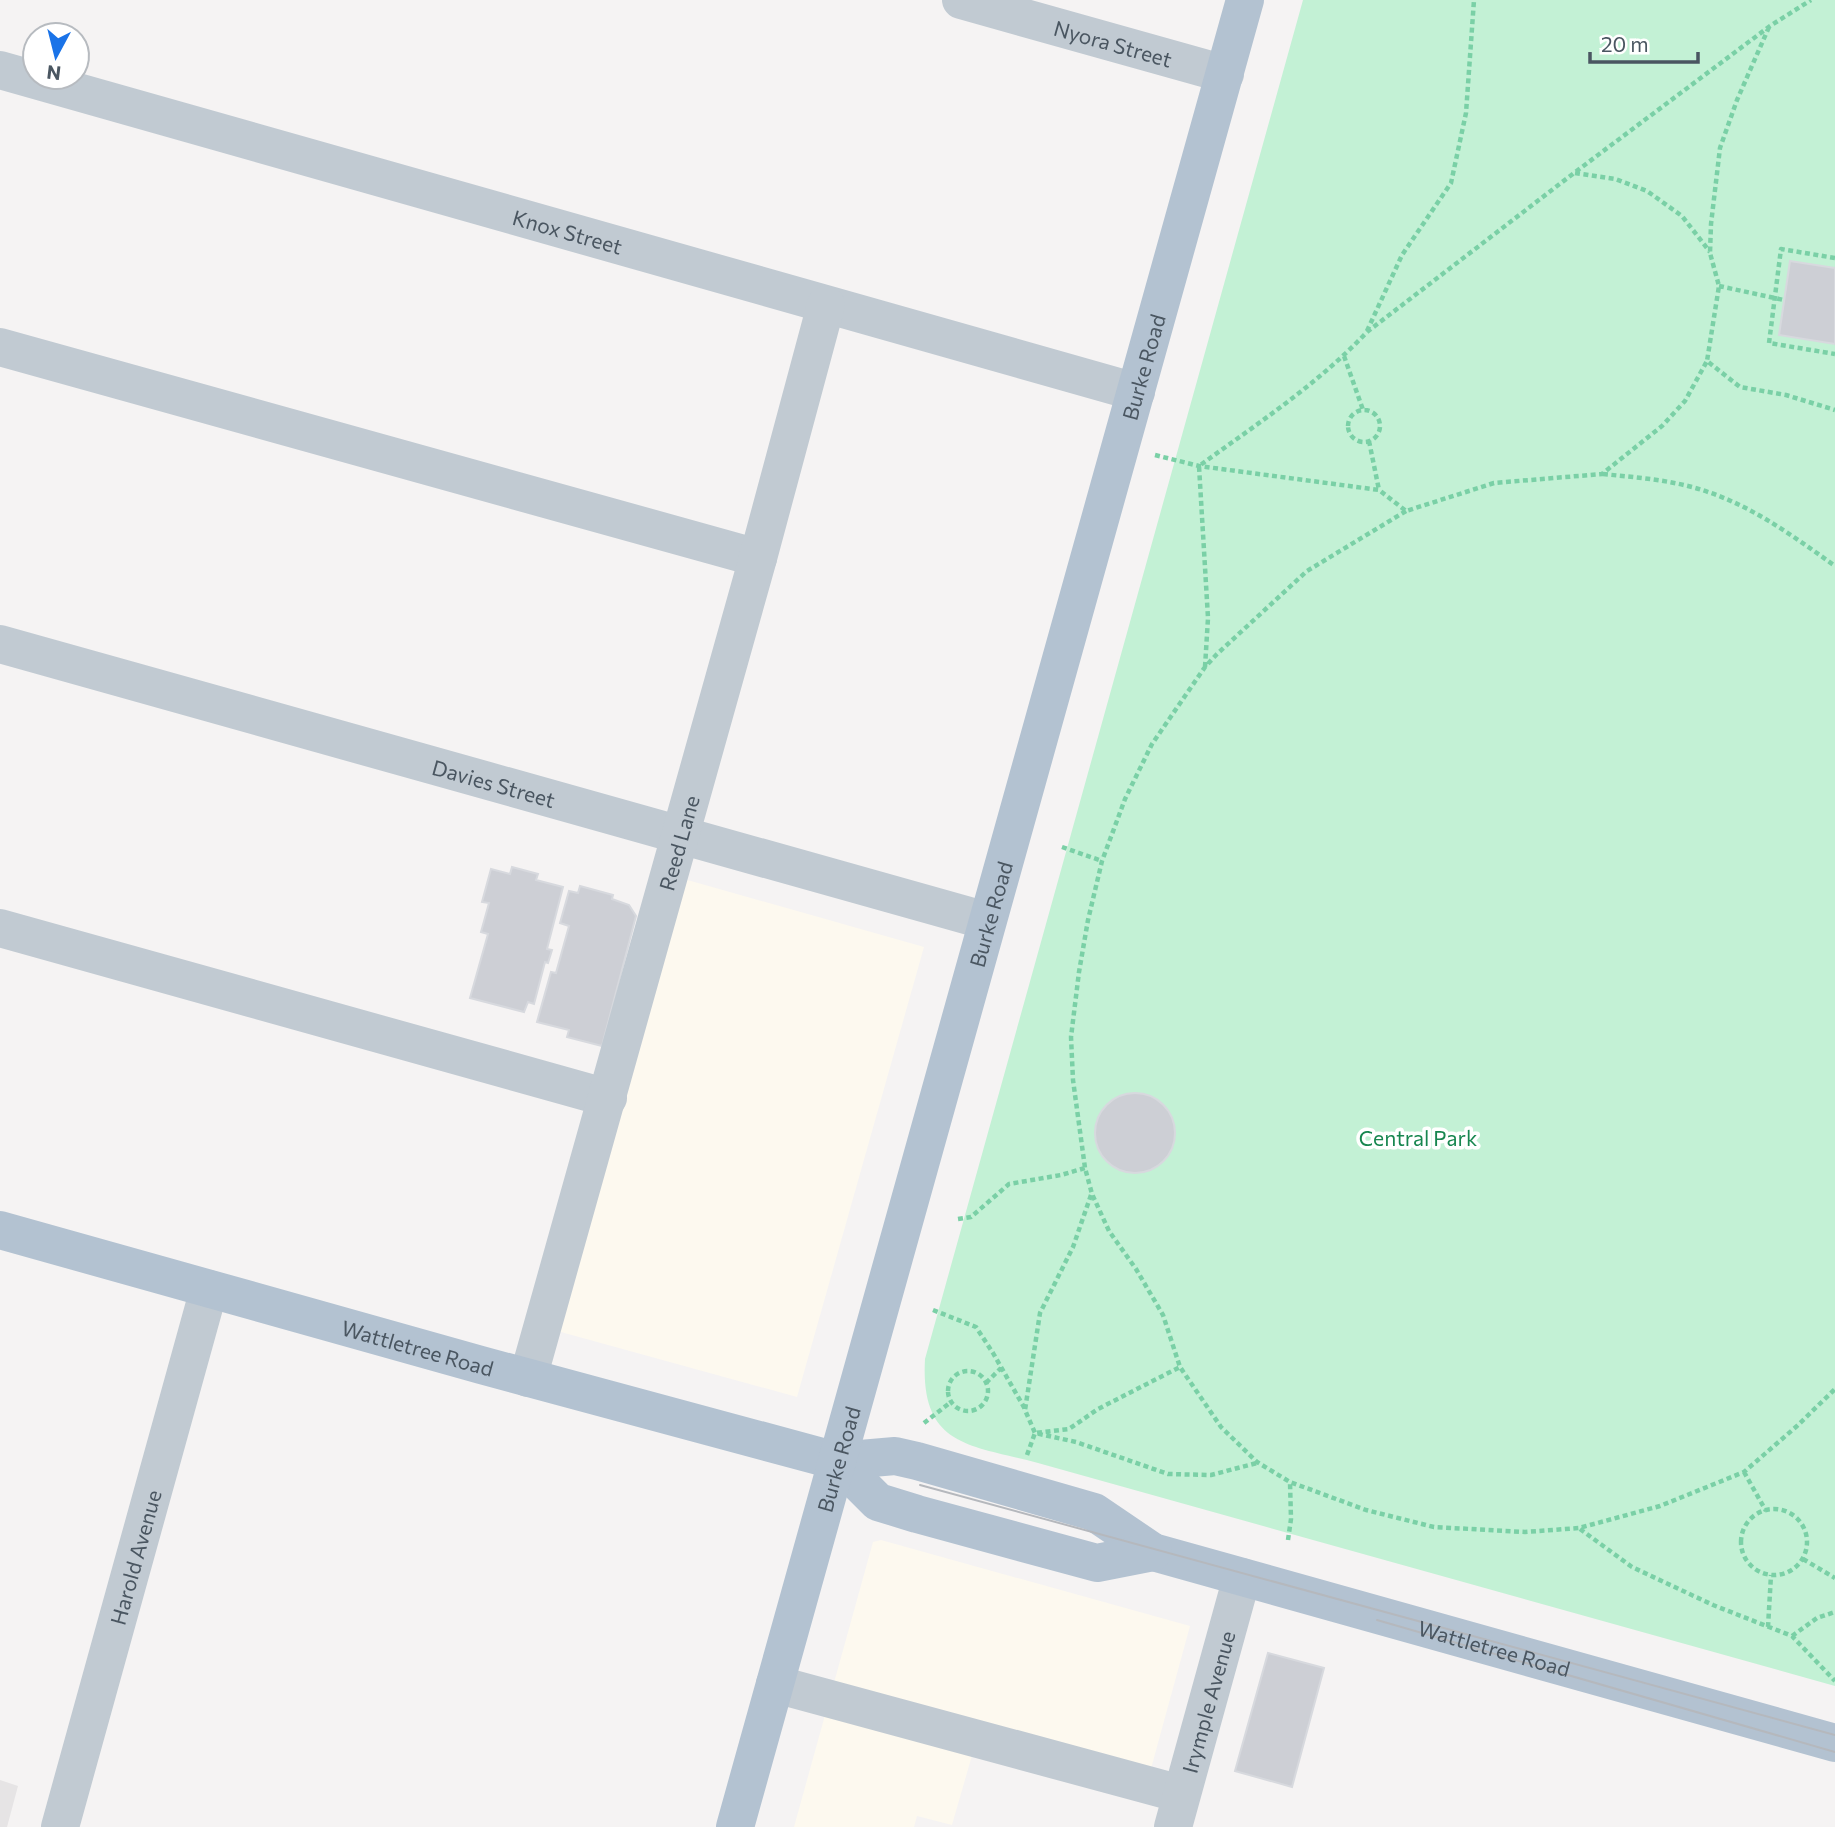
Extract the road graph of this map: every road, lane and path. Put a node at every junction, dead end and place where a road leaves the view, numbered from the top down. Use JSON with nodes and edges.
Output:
{"nodes":[{"id":1,"x":961,"y":0,"type":"edge"},
{"id":2,"x":1245,"y":0,"type":"edge"},
{"id":3,"x":1474,"y":0,"type":"edge"},
{"id":4,"x":1811,"y":0,"type":"edge"},
{"id":5,"x":1770,"y":26,"type":"junction"},
{"id":6,"x":0,"y":70,"type":"edge"},
{"id":7,"x":1225,"y":74,"type":"junction"},
{"id":8,"x":1574,"y":173,"type":"junction"},
{"id":9,"x":1710,"y":253,"type":"junction"},
{"id":10,"x":1835,"y":258,"type":"edge"},
{"id":11,"x":1719,"y":286,"type":"junction"},
{"id":12,"x":1774,"y":298,"type":"junction"},
{"id":13,"x":1784,"y":300,"type":"dead end"},
{"id":14,"x":826,"y":305,"type":"junction"},
{"id":15,"x":1367,"y":332,"type":"junction"},
{"id":16,"x":0,"y":347,"type":"edge"},
{"id":17,"x":1835,"y":354,"type":"edge"},
{"id":18,"x":1344,"y":356,"type":"junction"},
{"id":19,"x":1707,"y":361,"type":"junction"},
{"id":20,"x":1136,"y":392,"type":"junction"},
{"id":21,"x":1363,"y":410,"type":"junction"},
{"id":22,"x":1835,"y":410,"type":"edge"},
{"id":23,"x":1369,"y":441,"type":"junction"},
{"id":24,"x":1121,"y":446,"type":"junction"},
{"id":25,"x":1199,"y":466,"type":"junction"},
{"id":26,"x":1602,"y":474,"type":"junction"},
{"id":27,"x":1379,"y":490,"type":"junction"},
{"id":28,"x":1406,"y":511,"type":"junction"},
{"id":29,"x":758,"y":558,"type":"junction"},
{"id":30,"x":1835,"y":565,"type":"edge"},
{"id":31,"x":0,"y":644,"type":"edge"},
{"id":32,"x":1205,"y":667,"type":"junction"},
{"id":33,"x":680,"y":834,"type":"junction"},
{"id":34,"x":1062,"y":847,"type":"dead end"},
{"id":35,"x":1102,"y":861,"type":"junction"},
{"id":36,"x":987,"y":921,"type":"junction"},
{"id":37,"x":0,"y":928,"type":"edge"},
{"id":38,"x":608,"y":1098,"type":"junction"},
{"id":39,"x":1085,"y":1168,"type":"junction"},
{"id":40,"x":1092,"y":1194,"type":"junction"},
{"id":41,"x":958,"y":1219,"type":"dead end"},
{"id":42,"x":0,"y":1230,"type":"edge"},
{"id":43,"x":209,"y":1289,"type":"junction"},
{"id":44,"x":933,"y":1310,"type":"dead end"},
{"id":45,"x":1180,"y":1367,"type":"junction"},
{"id":46,"x":1001,"y":1368,"type":"junction"},
{"id":47,"x":528,"y":1378,"type":"junction"},
{"id":48,"x":986,"y":1384,"type":"junction"},
{"id":49,"x":1835,"y":1389,"type":"edge"},
{"id":50,"x":951,"y":1402,"type":"junction"},
{"id":51,"x":1025,"y":1410,"type":"junction"},
{"id":52,"x":921,"y":1426,"type":"dead end"},
{"id":53,"x":1035,"y":1433,"type":"junction"},
{"id":54,"x":837,"y":1461,"type":"junction"},
{"id":55,"x":1258,"y":1462,"type":"junction"},
{"id":56,"x":1024,"y":1466,"type":"dead end"},
{"id":57,"x":1744,"y":1472,"type":"junction"},
{"id":58,"x":1290,"y":1482,"type":"junction"},
{"id":59,"x":1766,"y":1511,"type":"junction"},
{"id":60,"x":1579,"y":1528,"type":"junction"},
{"id":61,"x":1287,"y":1540,"type":"dead end"},
{"id":62,"x":1153,"y":1552,"type":"junction"},
{"id":63,"x":1802,"y":1559,"type":"junction"},
{"id":64,"x":1771,"y":1575,"type":"junction"},
{"id":65,"x":1242,"y":1577,"type":"junction"},
{"id":66,"x":1835,"y":1578,"type":"edge"},
{"id":67,"x":1835,"y":1612,"type":"edge"},
{"id":68,"x":1768,"y":1627,"type":"junction"},
{"id":69,"x":1792,"y":1636,"type":"junction"},
{"id":70,"x":1835,"y":1681,"type":"edge"},
{"id":71,"x":775,"y":1684,"type":"junction"},
{"id":72,"x":1835,"y":1743,"type":"edge"},
{"id":73,"x":1177,"y":1811,"type":"edge"},
{"id":74,"x":60,"y":1827,"type":"edge"},
{"id":75,"x":736,"y":1827,"type":"edge"}],
"edges":[{"from":1,"to":7,"type":"street","name":"Nyora Street"},
{"from":2,"to":7,"type":"main road","name":"Burke Road"},
{"from":3,"to":15,"type":"path"},
{"from":4,"to":5,"type":"path"},
{"from":5,"to":8,"type":"path"},
{"from":5,"to":9,"type":"path"},
{"from":6,"to":14,"type":"street","name":"Knox Street"},
{"from":7,"to":20,"type":"main road","name":"Burke Road"},
{"from":8,"to":9,"type":"path"},
{"from":8,"to":15,"type":"path"},
{"from":9,"to":11,"type":"path"},
{"from":10,"to":12,"type":"path"},
{"from":11,"to":12,"type":"path"},
{"from":11,"to":19,"type":"path"},
{"from":12,"to":13,"type":"path"},
{"from":12,"to":17,"type":"path"},
{"from":14,"to":20,"type":"street","name":"Knox Street"},
{"from":14,"to":29,"type":"street","name":"Reed Lane"},
{"from":15,"to":18,"type":"path"},
{"from":16,"to":29,"type":"street"},
{"from":18,"to":21,"type":"path"},
{"from":18,"to":25,"type":"path"},
{"from":19,"to":22,"type":"path"},
{"from":19,"to":26,"type":"path"},
{"from":20,"to":24,"type":"main road","name":"Burke Road"},
{"from":21,"to":23,"type":"path"},
{"from":21,"to":23,"type":"path"},
{"from":23,"to":27,"type":"path"},
{"from":24,"to":25,"type":"path"},
{"from":24,"to":36,"type":"main road","name":"Burke Road"},
{"from":25,"to":27,"type":"path"},
{"from":25,"to":32,"type":"path"},
{"from":26,"to":28,"type":"path"},
{"from":26,"to":30,"type":"path"},
{"from":27,"to":28,"type":"path"},
{"from":28,"to":32,"type":"path"},
{"from":29,"to":33,"type":"street","name":"Reed Lane"},
{"from":31,"to":33,"type":"street","name":"Davies Street"},
{"from":32,"to":35,"type":"path"},
{"from":33,"to":36,"type":"street","name":"Davies Street"},
{"from":33,"to":38,"type":"street","name":"Reed Lane"},
{"from":34,"to":35,"type":"path"},
{"from":35,"to":39,"type":"path"},
{"from":36,"to":54,"type":"main road","name":"Burke Road"},
{"from":37,"to":38,"type":"street"},
{"from":38,"to":47,"type":"street","name":"Reed Lane"},
{"from":39,"to":40,"type":"path"},
{"from":39,"to":41,"type":"path"},
{"from":40,"to":45,"type":"path"},
{"from":40,"to":51,"type":"path"},
{"from":42,"to":43,"type":"main road","name":"Wattletree Road"},
{"from":43,"to":47,"type":"main road","name":"Wattletree Road"},
{"from":43,"to":74,"type":"street","name":"Harold Avenue"},
{"from":44,"to":46,"type":"path"},
{"from":45,"to":53,"type":"path"},
{"from":45,"to":55,"type":"path"},
{"from":46,"to":48,"type":"path"},
{"from":46,"to":51,"type":"path"},
{"from":47,"to":54,"type":"main road","name":"Wattletree Road"},
{"from":48,"to":50,"type":"path"},
{"from":48,"to":50,"type":"path"},
{"from":49,"to":57,"type":"path"},
{"from":50,"to":52,"type":"path"},
{"from":51,"to":53,"type":"path"},
{"from":53,"to":55,"type":"path"},
{"from":53,"to":56,"type":"path"},
{"from":54,"to":62,"type":"main road","name":"Wattletree Road"},
{"from":54,"to":62,"type":"main road","name":"Wattletree Road"},
{"from":54,"to":71,"type":"main road","name":"Burke Road"},
{"from":55,"to":58,"type":"path"},
{"from":57,"to":59,"type":"path"},
{"from":57,"to":60,"type":"path"},
{"from":58,"to":60,"type":"path"},
{"from":58,"to":61,"type":"path"},
{"from":59,"to":63,"type":"path"},
{"from":59,"to":64,"type":"path"},
{"from":60,"to":68,"type":"path"},
{"from":62,"to":65,"type":"main road","name":"Wattletree Road"},
{"from":63,"to":64,"type":"path"},
{"from":63,"to":66,"type":"path"},
{"from":64,"to":68,"type":"path"},
{"from":65,"to":72,"type":"main road","name":"Wattletree Road"},
{"from":65,"to":73,"type":"street","name":"Irymple Avenue"},
{"from":67,"to":69,"type":"path"},
{"from":68,"to":69,"type":"path"},
{"from":69,"to":70,"type":"path"},
{"from":71,"to":73,"type":"street"},
{"from":71,"to":75,"type":"main road","name":"Burke Road"}]}
